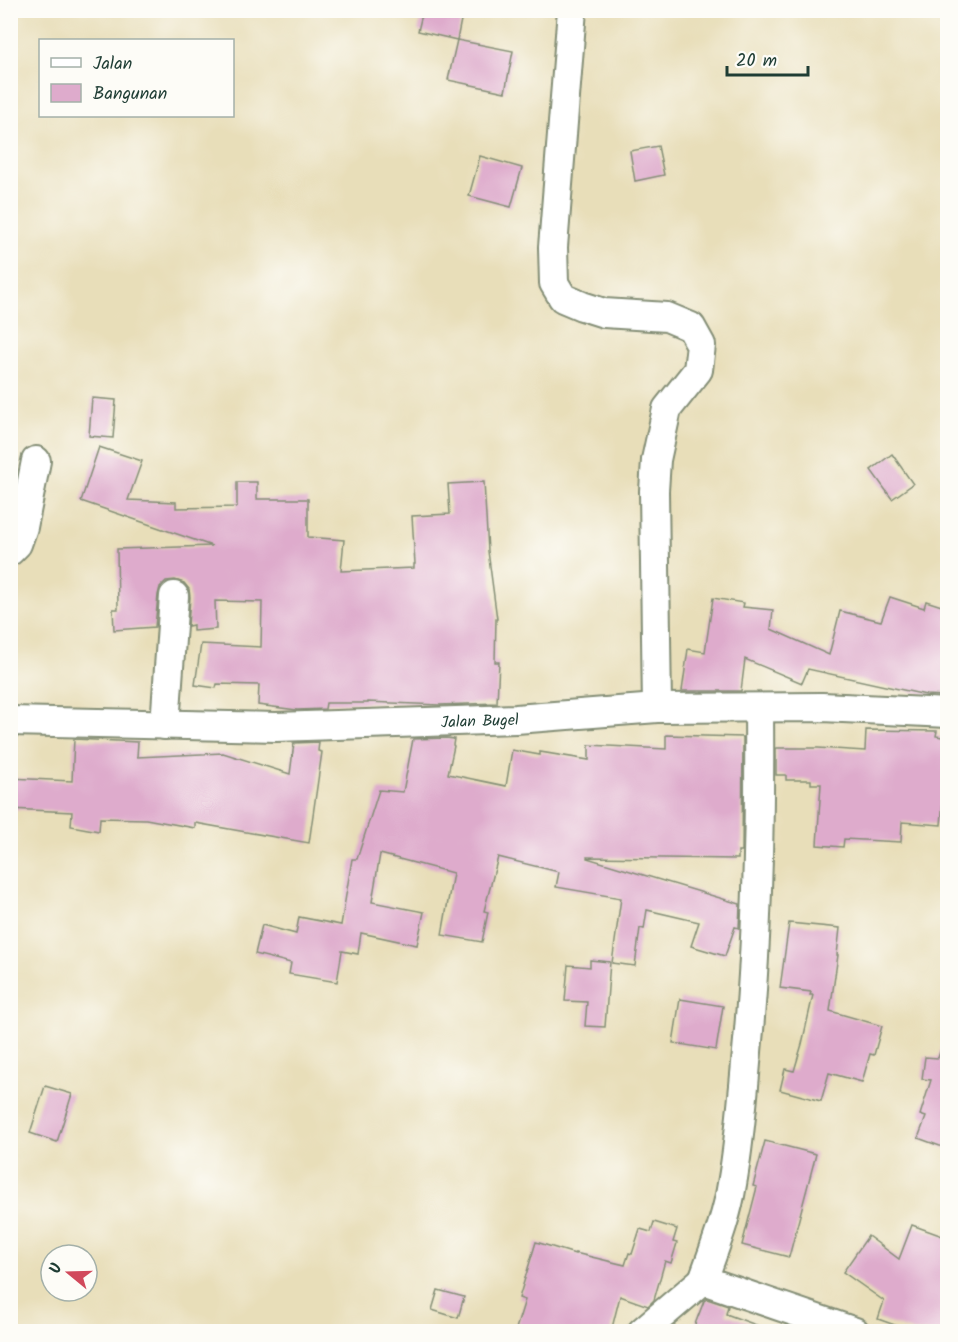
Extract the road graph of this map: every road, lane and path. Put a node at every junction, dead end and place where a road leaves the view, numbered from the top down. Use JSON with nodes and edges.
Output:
{"nodes":[{"id":1,"x":572,"y":10,"type":"edge"},
{"id":2,"x":36,"y":461,"type":"dead end"},
{"id":3,"x":10,"y":550,"type":"edge"},
{"id":4,"x":174,"y":596,"type":"dead end"},
{"id":5,"x":657,"y":708,"type":"junction"},
{"id":6,"x":759,"y":708,"type":"junction"},
{"id":7,"x":948,"y":713,"type":"edge"},
{"id":8,"x":10,"y":721,"type":"edge"},
{"id":9,"x":165,"y":725,"type":"junction"},
{"id":10,"x":703,"y":1280,"type":"junction"},
{"id":11,"x":642,"y":1332,"type":"edge"},
{"id":12,"x":855,"y":1332,"type":"edge"}],
"edges":[{"from":1,"to":5,"type":"street"},
{"from":2,"to":3,"type":"street"},
{"from":4,"to":9,"type":"street"},
{"from":5,"to":6,"type":"street","name":"Jalan Bugel"},
{"from":5,"to":9,"type":"street","name":"Jalan Bugel"},
{"from":6,"to":7,"type":"street","name":"Jalan Bugel"},
{"from":6,"to":10,"type":"street"},
{"from":8,"to":9,"type":"street","name":"Jalan Bugel"},
{"from":10,"to":11,"type":"street"},
{"from":10,"to":12,"type":"street"}]}
